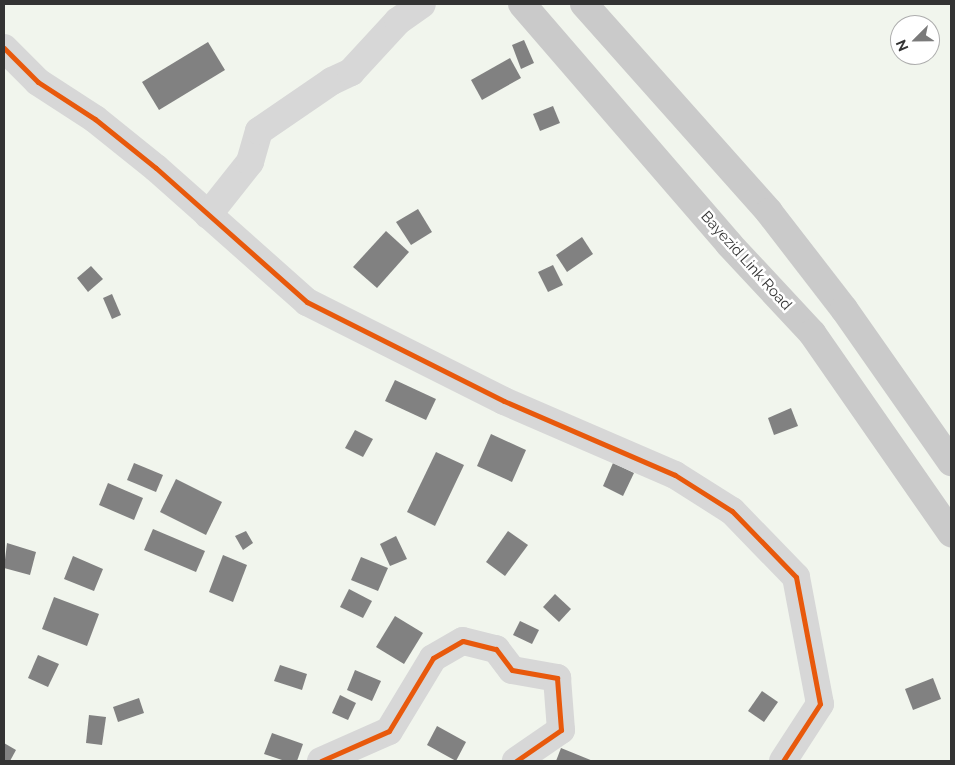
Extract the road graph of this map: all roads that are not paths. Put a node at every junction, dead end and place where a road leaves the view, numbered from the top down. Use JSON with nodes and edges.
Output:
{"nodes":[{"id":1,"x":422,"y":4,"type":"edge"},
{"id":2,"x":522,"y":4,"type":"edge"},
{"id":3,"x":584,"y":4,"type":"edge"},
{"id":4,"x":4,"y":48,"type":"edge"},
{"id":5,"x":208,"y":215,"type":"junction"},
{"id":6,"x":951,"y":462,"type":"edge"},
{"id":7,"x":951,"y":533,"type":"edge"},
{"id":8,"x":321,"y":761,"type":"edge"},
{"id":9,"x":516,"y":761,"type":"edge"},
{"id":10,"x":783,"y":761,"type":"edge"}],
"edges":[{"from":1,"to":5,"type":"street"},
{"from":2,"to":7,"type":"main road","name":"Bayezid Link Road"},
{"from":3,"to":6,"type":"main road"},
{"from":4,"to":5,"type":"street"},
{"from":5,"to":10,"type":"street"},
{"from":8,"to":9,"type":"street"}]}
